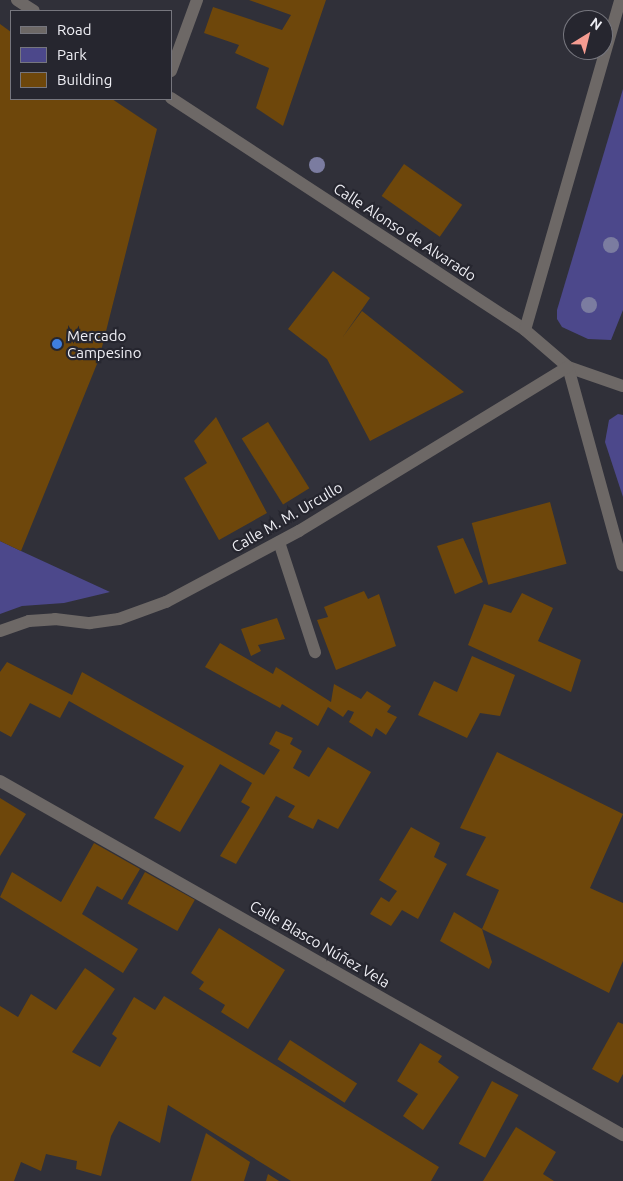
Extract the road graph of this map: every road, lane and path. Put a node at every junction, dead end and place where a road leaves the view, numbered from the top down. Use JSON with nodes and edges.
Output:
{"nodes":[{"id":1,"x":17,"y":0,"type":"edge"},
{"id":2,"x":197,"y":0,"type":"edge"},
{"id":3,"x":620,"y":0,"type":"edge"},
{"id":4,"x":32,"y":10,"type":"edge"},
{"id":5,"x":172,"y":68,"type":"edge"},
{"id":6,"x":172,"y":99,"type":"edge"},
{"id":7,"x":525,"y":330,"type":"junction"},
{"id":8,"x":568,"y":367,"type":"junction"},
{"id":9,"x":623,"y":386,"type":"edge"},
{"id":10,"x":279,"y":542,"type":"junction"},
{"id":11,"x":623,"y":566,"type":"edge"},
{"id":12,"x":0,"y":631,"type":"edge"},
{"id":13,"x":315,"y":652,"type":"dead end"},
{"id":14,"x":0,"y":781,"type":"edge"},
{"id":15,"x":623,"y":1135,"type":"edge"}],
"edges":[{"from":1,"to":4,"type":"street"},
{"from":2,"to":5,"type":"street"},
{"from":3,"to":7,"type":"street"},
{"from":6,"to":7,"type":"street","name":"Calle Alonso de Alvarado"},
{"from":7,"to":8,"type":"street","name":"Calle Alonso de Alvarado"},
{"from":8,"to":9,"type":"street","name":"Calle Alonso de Alvarado"},
{"from":8,"to":10,"type":"street","name":"Calle M. M. Urcullo"},
{"from":8,"to":11,"type":"street"},
{"from":10,"to":12,"type":"street","name":"Calle M. M. Urcullo"},
{"from":10,"to":13,"type":"street"},
{"from":14,"to":15,"type":"street","name":"Calle Blasco Núñez Vela"}]}
